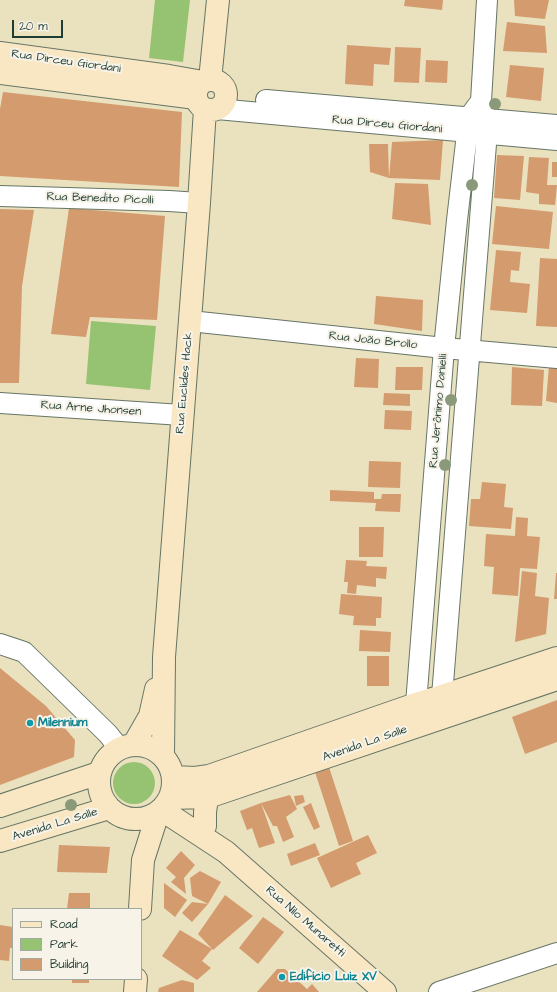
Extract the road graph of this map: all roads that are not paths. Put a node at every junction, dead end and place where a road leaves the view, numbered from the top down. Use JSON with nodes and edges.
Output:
{"nodes":[{"id":1,"x":218,"y":0,"type":"edge"},
{"id":2,"x":487,"y":0,"type":"edge"},
{"id":3,"x":0,"y":53,"type":"edge"},
{"id":4,"x":25,"y":66,"type":"junction"},
{"id":5,"x":0,"y":73,"type":"edge"},
{"id":6,"x":210,"y":96,"type":"junction"},
{"id":7,"x":478,"y":120,"type":"junction"},
{"id":8,"x":557,"y":125,"type":"edge"},
{"id":9,"x":557,"y":140,"type":"edge"},
{"id":10,"x":0,"y":196,"type":"edge"},
{"id":11,"x":200,"y":203,"type":"junction"},
{"id":12,"x":457,"y":220,"type":"junction"},
{"id":13,"x":479,"y":221,"type":"junction"},
{"id":14,"x":451,"y":278,"type":"junction"},
{"id":15,"x":474,"y":280,"type":"junction"},
{"id":16,"x":190,"y":320,"type":"junction"},
{"id":17,"x":444,"y":348,"type":"junction"},
{"id":18,"x":469,"y":350,"type":"junction"},
{"id":19,"x":557,"y":358,"type":"edge"},
{"id":20,"x":0,"y":403,"type":"edge"},
{"id":21,"x":182,"y":416,"type":"junction"},
{"id":22,"x":436,"y":448,"type":"junction"},
{"id":23,"x":461,"y":449,"type":"junction"},
{"id":24,"x":427,"y":558,"type":"junction"},
{"id":25,"x":452,"y":559,"type":"junction"},
{"id":26,"x":0,"y":644,"type":"edge"},
{"id":27,"x":164,"y":657,"type":"junction"},
{"id":28,"x":557,"y":658,"type":"edge"},
{"id":29,"x":557,"y":679,"type":"edge"},
{"id":30,"x":416,"y":704,"type":"junction"},
{"id":31,"x":444,"y":706,"type":"junction"},
{"id":32,"x":421,"y":725,"type":"junction"},
{"id":33,"x":127,"y":746,"type":"junction"},
{"id":34,"x":163,"y":755,"type":"junction"},
{"id":35,"x":99,"y":773,"type":"junction"},
{"id":36,"x":209,"y":787,"type":"junction"},
{"id":37,"x":166,"y":800,"type":"junction"},
{"id":38,"x":0,"y":806,"type":"edge"},
{"id":39,"x":117,"y":813,"type":"junction"},
{"id":40,"x":205,"y":826,"type":"junction"},
{"id":41,"x":0,"y":841,"type":"edge"},
{"id":42,"x":226,"y":852,"type":"junction"},
{"id":43,"x":142,"y":860,"type":"junction"},
{"id":44,"x":140,"y":908,"type":"edge"},
{"id":45,"x":557,"y":953,"type":"edge"},
{"id":46,"x":136,"y":980,"type":"edge"},
{"id":47,"x":135,"y":992,"type":"edge"},
{"id":48,"x":385,"y":992,"type":"edge"},
{"id":49,"x":439,"y":992,"type":"edge"}],
"edges":[{"from":1,"to":6,"type":"main road","name":"Rua Euclides Hack"},
{"from":2,"to":7,"type":"street","name":"Rua Jerônimo Danielli"},
{"from":3,"to":4,"type":"main road","name":"Rua Dirceu Giordani"},
{"from":4,"to":5,"type":"main road","name":"Rua Dirceu Giordani"},
{"from":4,"to":6,"type":"main road","name":"Rua Dirceu Giordani"},
{"from":6,"to":7,"type":"street","name":"Rua Dirceu Giordani"},
{"from":6,"to":11,"type":"main road","name":"Rua Euclides Hack"},
{"from":7,"to":8,"type":"street","name":"Rua Dirceu Giordani"},
{"from":7,"to":9,"type":"street","name":"Rua Dirceu Giordani"},
{"from":7,"to":12,"type":"street","name":"Rua Jerônimo Danielli"},
{"from":7,"to":13,"type":"street","name":"Rua Jerônimo Danielli"},
{"from":10,"to":11,"type":"street","name":"Rua Benedito Picolli"},
{"from":11,"to":16,"type":"main road","name":"Rua Euclides Hack"},
{"from":12,"to":13,"type":"street"},
{"from":12,"to":14,"type":"street","name":"Rua Jerônimo Danielli"},
{"from":13,"to":15,"type":"street","name":"Rua Jerônimo Danielli"},
{"from":14,"to":15,"type":"street"},
{"from":14,"to":17,"type":"street","name":"Rua Jerônimo Danielli"},
{"from":15,"to":18,"type":"street","name":"Rua Jerônimo Danielli"},
{"from":16,"to":17,"type":"street","name":"Rua João Brollo"},
{"from":16,"to":21,"type":"main road","name":"Rua Euclides Hack"},
{"from":17,"to":18,"type":"street","name":"Rua João Brollo"},
{"from":17,"to":22,"type":"street","name":"Rua Jerônimo Danielli"},
{"from":18,"to":19,"type":"street","name":"Rua João Brollo"},
{"from":18,"to":23,"type":"street","name":"Rua Jerônimo Danielli"},
{"from":20,"to":21,"type":"street","name":"Rua Arne Jhonsen"},
{"from":21,"to":27,"type":"main road","name":"Rua Euclides Hack"},
{"from":22,"to":23,"type":"street"},
{"from":22,"to":24,"type":"street","name":"Rua Jerônimo Danielli"},
{"from":23,"to":25,"type":"street","name":"Rua Jerônimo Danielli"},
{"from":24,"to":25,"type":"street"},
{"from":24,"to":30,"type":"street","name":"Rua Jerônimo Danielli"},
{"from":25,"to":31,"type":"street","name":"Rua Jerônimo Danielli"},
{"from":26,"to":33,"type":"street"},
{"from":27,"to":33,"type":"main road","name":"Rua Euclides Hack"},
{"from":27,"to":34,"type":"main road","name":"Rua Euclides Hack"},
{"from":28,"to":31,"type":"main road","name":"Avenida La Salle"},
{"from":29,"to":31,"type":"main road","name":"Avenida La Salle"},
{"from":30,"to":31,"type":"main road","name":"Avenida La Salle"},
{"from":30,"to":32,"type":"street","name":"Rua Jerônimo Danielli"},
{"from":30,"to":36,"type":"main road","name":"Avenida La Salle"},
{"from":31,"to":32,"type":"main road","name":"Avenida La Salle"},
{"from":32,"to":36,"type":"main road","name":"Avenida La Salle"},
{"from":33,"to":34,"type":"main road"},
{"from":33,"to":35,"type":"main road"},
{"from":34,"to":37,"type":"main road"},
{"from":35,"to":38,"type":"main road"},
{"from":35,"to":39,"type":"main road"},
{"from":36,"to":37,"type":"main road","name":"Avenida La Salle"},
{"from":36,"to":40,"type":"main road"},
{"from":37,"to":39,"type":"main road"},
{"from":37,"to":40,"type":"main road","name":"Rua Nilo Munaretti"},
{"from":37,"to":42,"type":"main road","name":"Rua Nilo Munaretti"},
{"from":37,"to":43,"type":"main road"},
{"from":39,"to":41,"type":"main road","name":"Avenida La Salle"},
{"from":39,"to":43,"type":"main road"},
{"from":40,"to":42,"type":"main road","name":"Rua Nilo Munaretti"},
{"from":42,"to":48,"type":"main road","name":"Rua Nilo Munaretti"},
{"from":43,"to":44,"type":"main road"},
{"from":45,"to":49,"type":"street"},
{"from":46,"to":47,"type":"main road"}]}
